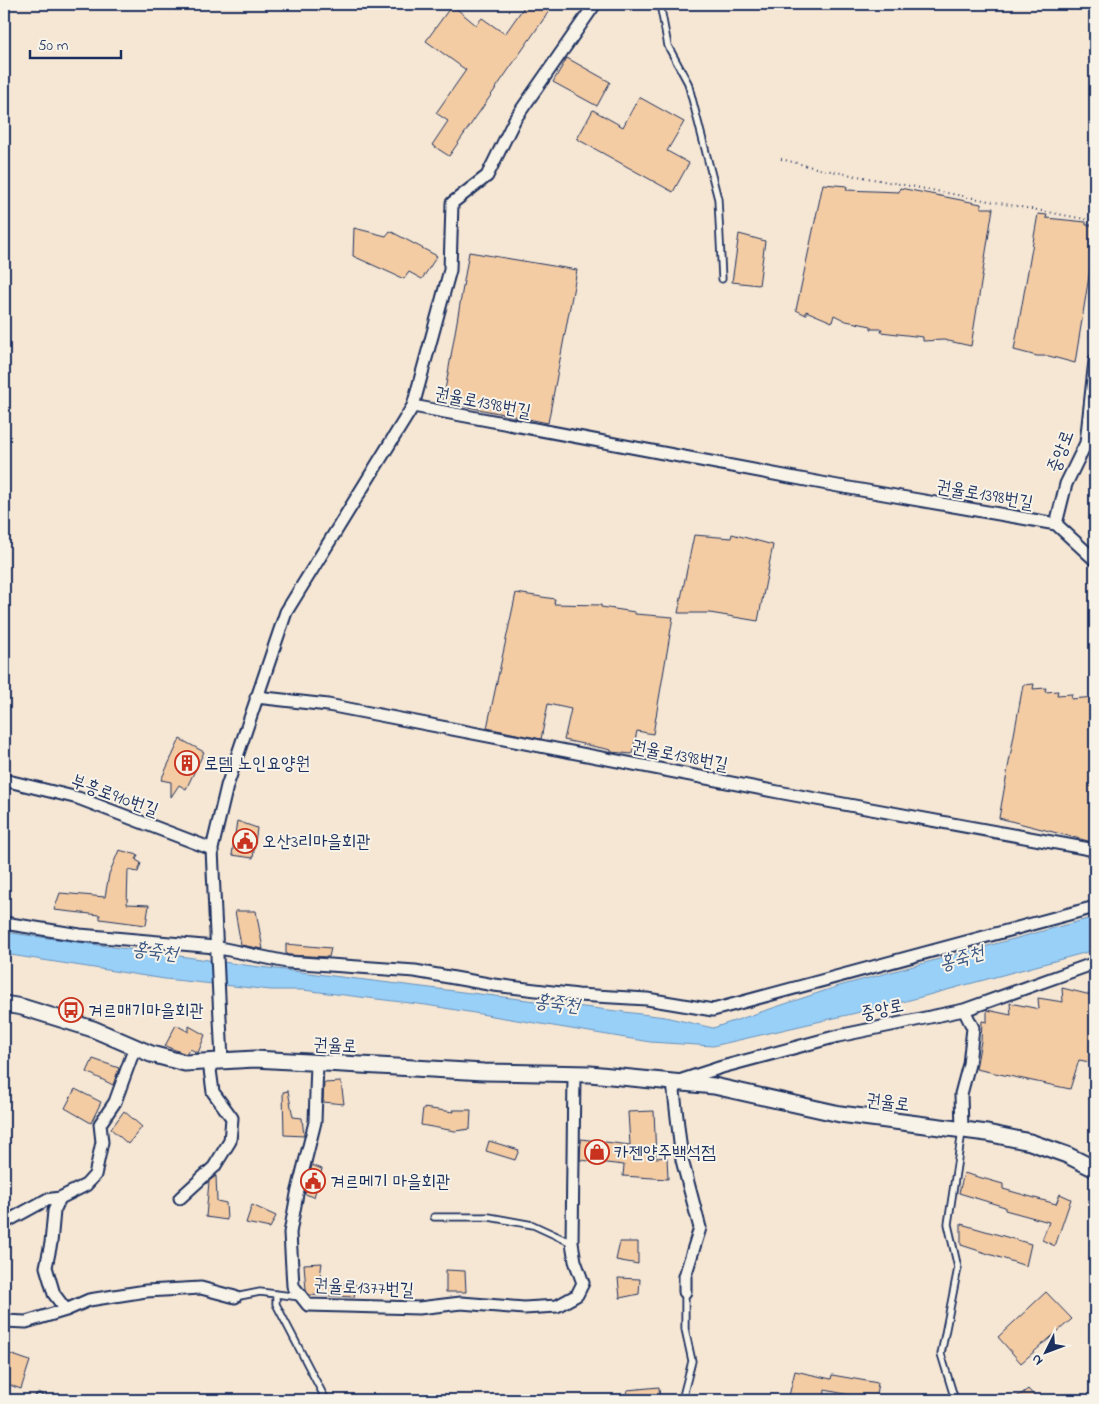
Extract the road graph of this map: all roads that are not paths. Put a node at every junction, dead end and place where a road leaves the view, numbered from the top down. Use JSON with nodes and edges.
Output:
{"nodes":[{"id":1,"x":595,"y":4,"type":"edge"},
{"id":2,"x":660,"y":4,"type":"edge"},
{"id":3,"x":722,"y":279,"type":"dead end"},
{"id":4,"x":1095,"y":360,"type":"edge"},
{"id":5,"x":413,"y":406,"type":"junction"},
{"id":6,"x":1056,"y":524,"type":"junction"},
{"id":7,"x":1095,"y":560,"type":"edge"},
{"id":8,"x":256,"y":697,"type":"junction"},
{"id":9,"x":4,"y":780,"type":"edge"},
{"id":10,"x":212,"y":850,"type":"junction"},
{"id":11,"x":1095,"y":850,"type":"edge"},
{"id":12,"x":1095,"y":907,"type":"edge"},
{"id":13,"x":4,"y":923,"type":"edge"},
{"id":14,"x":215,"y":948,"type":"junction"},
{"id":15,"x":1095,"y":964,"type":"edge"},
{"id":16,"x":6,"y":1003,"type":"edge"},
{"id":17,"x":964,"y":1010,"type":"junction"},
{"id":18,"x":135,"y":1047,"type":"junction"},
{"id":19,"x":216,"y":1062,"type":"junction"},
{"id":20,"x":316,"y":1063,"type":"junction"},
{"id":21,"x":574,"y":1074,"type":"junction"},
{"id":22,"x":673,"y":1083,"type":"junction"},
{"id":23,"x":962,"y":1130,"type":"junction"},
{"id":24,"x":1095,"y":1169,"type":"edge"},
{"id":25,"x":60,"y":1198,"type":"junction"},
{"id":26,"x":180,"y":1198,"type":"dead end"},
{"id":27,"x":434,"y":1217,"type":"dead end"},
{"id":28,"x":4,"y":1223,"type":"edge"},
{"id":29,"x":572,"y":1243,"type":"junction"},
{"id":30,"x":685,"y":1292,"type":"joint"},
{"id":31,"x":276,"y":1294,"type":"junction"},
{"id":32,"x":235,"y":1297,"type":"joint"},
{"id":33,"x":301,"y":1297,"type":"junction"},
{"id":34,"x":66,"y":1310,"type":"junction"},
{"id":35,"x":4,"y":1321,"type":"edge"},
{"id":36,"x":326,"y":1400,"type":"edge"},
{"id":37,"x":682,"y":1400,"type":"edge"},
{"id":38,"x":956,"y":1400,"type":"edge"}],
"edges":[{"from":1,"to":5,"type":"street","name":"권율로1398번길"},
{"from":2,"to":3,"type":"lane"},
{"from":4,"to":6,"type":"street","name":"중앙로"},
{"from":5,"to":6,"type":"street","name":"권율로1398번길"},
{"from":5,"to":8,"type":"street","name":"권율로1398번길"},
{"from":6,"to":7,"type":"street"},
{"from":8,"to":10,"type":"street","name":"권율로1398번길"},
{"from":8,"to":11,"type":"street","name":"권율로1398번길"},
{"from":9,"to":10,"type":"street","name":"부흥로910번길"},
{"from":10,"to":14,"type":"street","name":"권율로1398번길"},
{"from":12,"to":14,"type":"street"},
{"from":13,"to":14,"type":"street"},
{"from":14,"to":19,"type":"street","name":"권율로1398번길"},
{"from":15,"to":17,"type":"street","name":"중앙로"},
{"from":16,"to":18,"type":"main road","name":"권율로"},
{"from":17,"to":22,"type":"street","name":"중앙로"},
{"from":17,"to":23,"type":"street"},
{"from":18,"to":19,"type":"main road","name":"권율로"},
{"from":18,"to":25,"type":"street"},
{"from":19,"to":20,"type":"main road","name":"권율로"},
{"from":19,"to":26,"type":"street"},
{"from":20,"to":21,"type":"main road","name":"권율로"},
{"from":20,"to":33,"type":"street","name":"권율로1377번길"},
{"from":21,"to":22,"type":"main road","name":"권율로"},
{"from":21,"to":29,"type":"street","name":"권율로1377번길"},
{"from":22,"to":23,"type":"main road","name":"권율로"},
{"from":22,"to":30,"type":"street"},
{"from":23,"to":24,"type":"main road","name":"권율로"},
{"from":23,"to":38,"type":"lane"},
{"from":25,"to":28,"type":"street"},
{"from":25,"to":34,"type":"street"},
{"from":27,"to":29,"type":"lane"},
{"from":29,"to":33,"type":"street","name":"권율로1377번길"},
{"from":30,"to":37,"type":"lane"},
{"from":31,"to":32,"type":"lane"},
{"from":31,"to":33,"type":"lane"},
{"from":31,"to":36,"type":"lane"},
{"from":32,"to":34,"type":"street"},
{"from":34,"to":35,"type":"street"}]}
